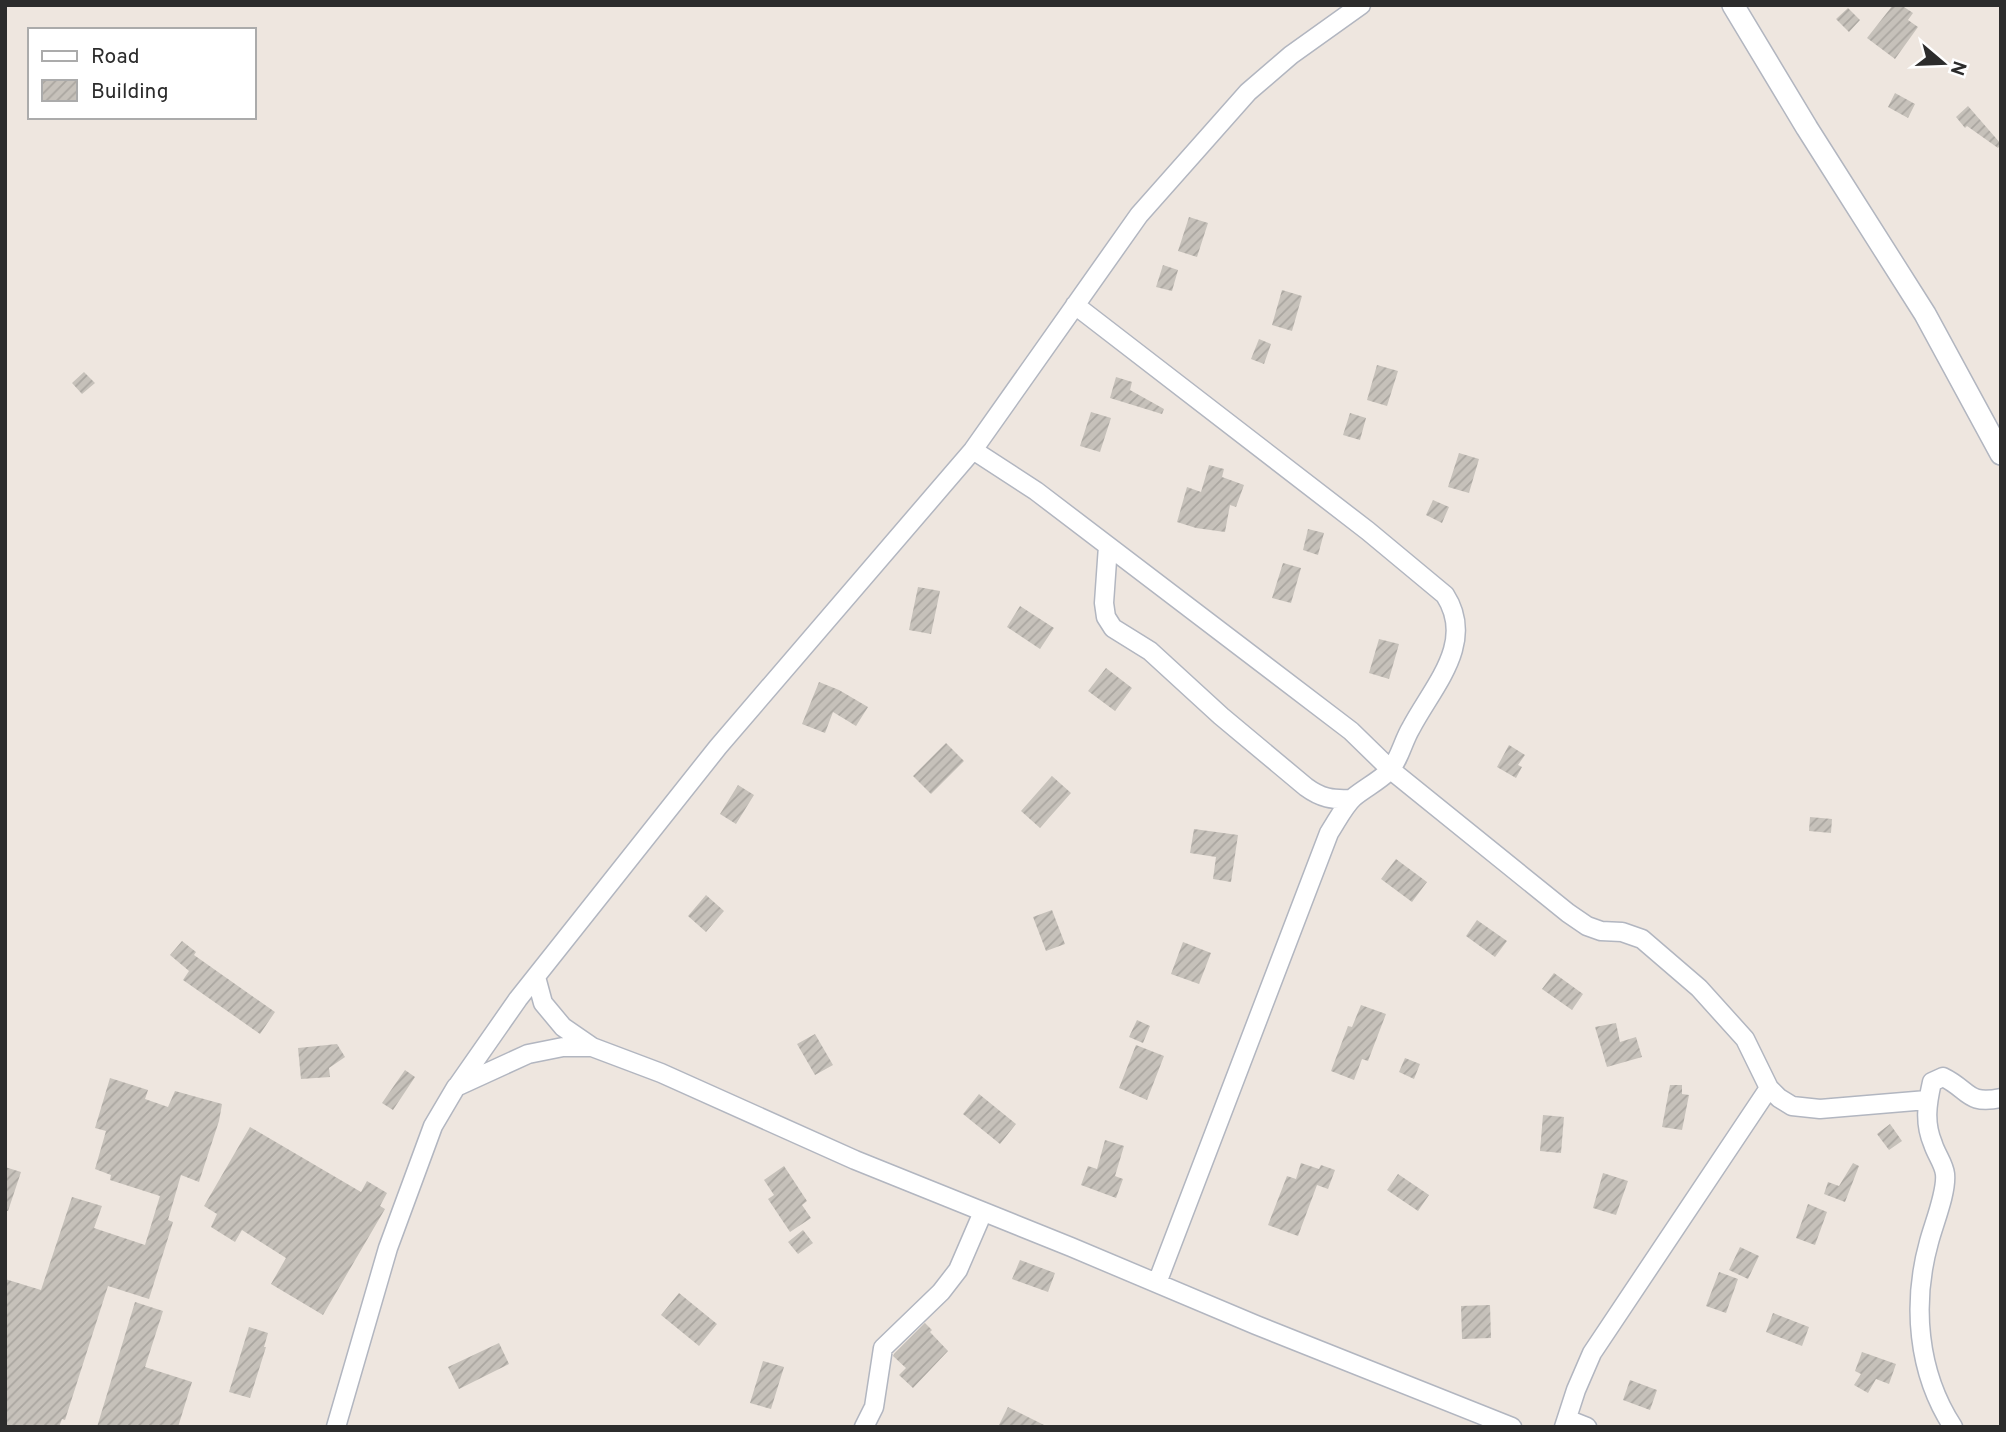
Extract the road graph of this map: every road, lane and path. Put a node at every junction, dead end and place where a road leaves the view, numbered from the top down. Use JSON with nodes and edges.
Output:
{"nodes":[{"id":1,"x":1361,"y":5,"type":"edge"},
{"id":2,"x":1733,"y":5,"type":"edge"},
{"id":3,"x":1075,"y":305,"type":"junction"},
{"id":4,"x":973,"y":450,"type":"junction"},
{"id":5,"x":2001,"y":454,"type":"edge"},
{"id":6,"x":1108,"y":546,"type":"junction"},
{"id":7,"x":1391,"y":770,"type":"junction"},
{"id":8,"x":1319,"y":796,"type":"junction"},
{"id":9,"x":1351,"y":799,"type":"junction"},
{"id":10,"x":1329,"y":833,"type":"junction"},
{"id":11,"x":536,"y":976,"type":"junction"},
{"id":12,"x":592,"y":1047,"type":"junction"},
{"id":13,"x":456,"y":1087,"type":"junction"},
{"id":14,"x":1769,"y":1088,"type":"junction"},
{"id":15,"x":2001,"y":1098,"type":"edge"},
{"id":16,"x":1927,"y":1100,"type":"junction"},
{"id":17,"x":983,"y":1212,"type":"junction"},
{"id":18,"x":1157,"y":1283,"type":"junction"},
{"id":19,"x":1565,"y":1423,"type":"edge"},
{"id":20,"x":335,"y":1427,"type":"edge"},
{"id":21,"x":864,"y":1427,"type":"edge"},
{"id":22,"x":1512,"y":1427,"type":"edge"},
{"id":23,"x":1587,"y":1427,"type":"edge"},
{"id":24,"x":1953,"y":1427,"type":"edge"}],
"edges":[{"from":1,"to":3,"type":"street"},
{"from":2,"to":5,"type":"street"},
{"from":3,"to":4,"type":"street"},
{"from":3,"to":7,"type":"street"},
{"from":4,"to":6,"type":"street"},
{"from":4,"to":11,"type":"street"},
{"from":6,"to":7,"type":"street"},
{"from":6,"to":8,"type":"street"},
{"from":7,"to":9,"type":"street"},
{"from":7,"to":14,"type":"street"},
{"from":8,"to":9,"type":"street"},
{"from":8,"to":10,"type":"street"},
{"from":9,"to":10,"type":"street"},
{"from":10,"to":18,"type":"street"},
{"from":11,"to":12,"type":"street"},
{"from":11,"to":13,"type":"street"},
{"from":12,"to":13,"type":"street"},
{"from":12,"to":17,"type":"street"},
{"from":13,"to":20,"type":"street"},
{"from":14,"to":16,"type":"street"},
{"from":14,"to":19,"type":"street"},
{"from":15,"to":16,"type":"street"},
{"from":16,"to":24,"type":"street"},
{"from":17,"to":18,"type":"street"},
{"from":17,"to":21,"type":"street"},
{"from":18,"to":22,"type":"street"},
{"from":19,"to":23,"type":"street"}]}
